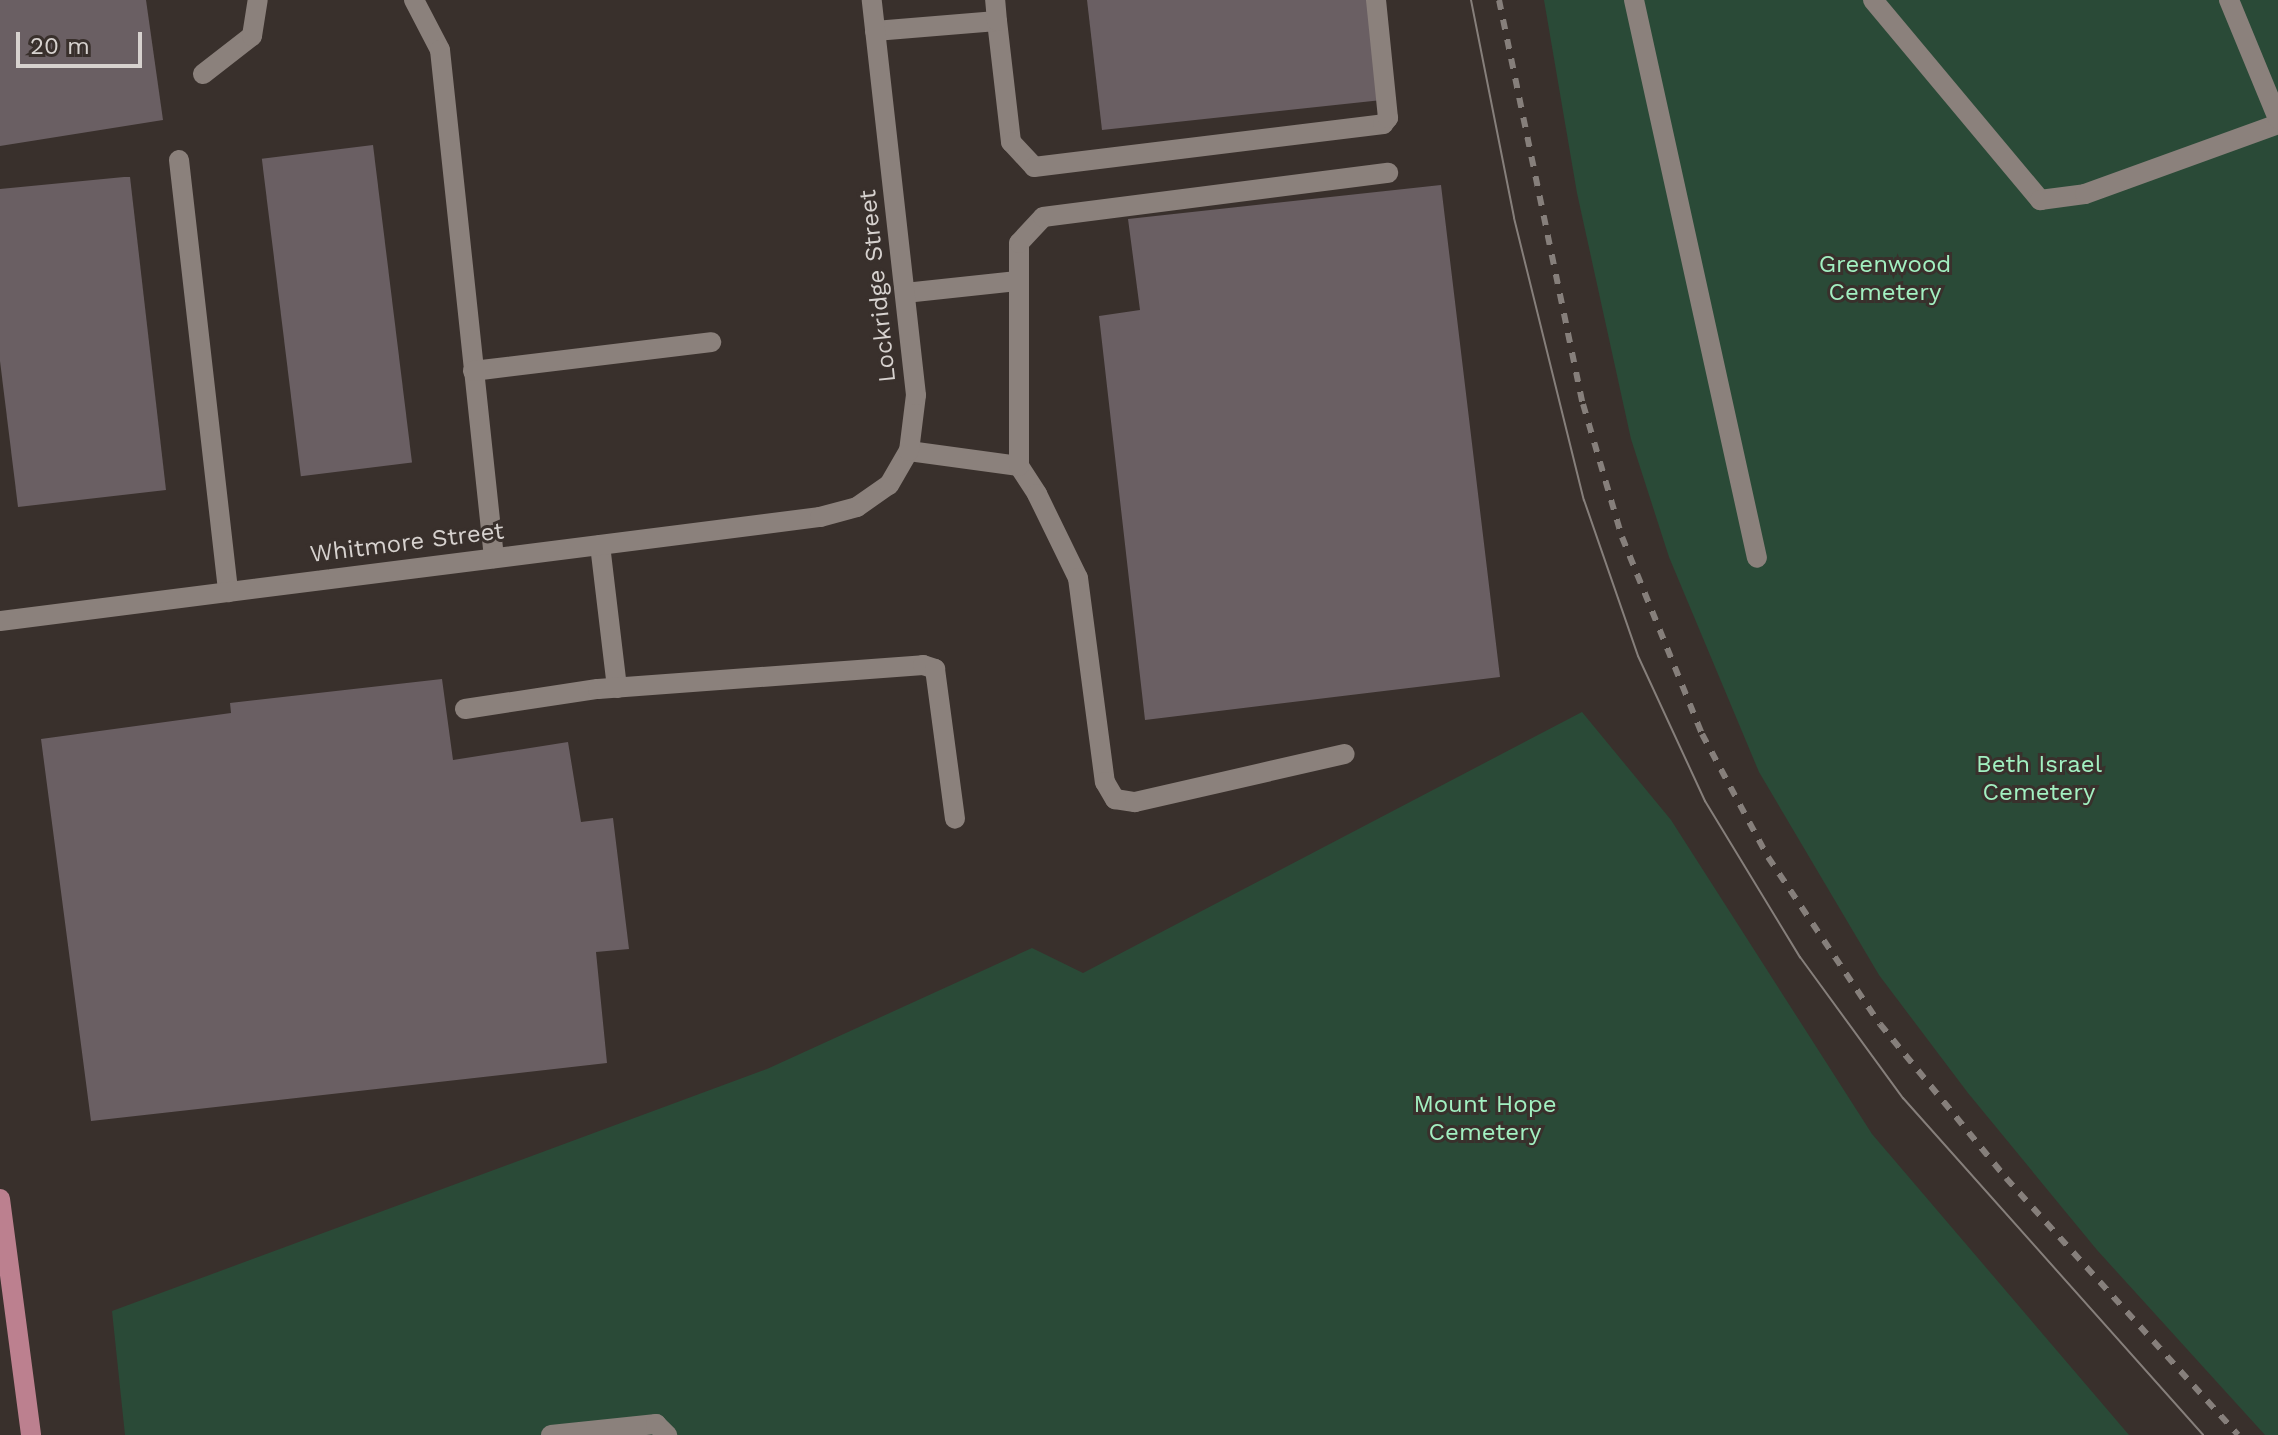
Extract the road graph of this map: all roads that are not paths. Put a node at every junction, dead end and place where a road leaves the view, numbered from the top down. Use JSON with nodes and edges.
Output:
{"nodes":[{"id":1,"x":258,"y":0,"type":"edge"},
{"id":2,"x":414,"y":0,"type":"edge"},
{"id":3,"x":872,"y":0,"type":"edge"},
{"id":4,"x":995,"y":0,"type":"edge"},
{"id":5,"x":1376,"y":0,"type":"edge"},
{"id":6,"x":1634,"y":0,"type":"edge"},
{"id":7,"x":1873,"y":0,"type":"edge"},
{"id":8,"x":2229,"y":0,"type":"edge"},
{"id":9,"x":997,"y":21,"type":"junction"},
{"id":10,"x":875,"y":31,"type":"junction"},
{"id":11,"x":203,"y":74,"type":"dead end"},
{"id":12,"x":2278,"y":122,"type":"edge"},
{"id":13,"x":179,"y":160,"type":"dead end"},
{"id":14,"x":1388,"y":173,"type":"dead end"},
{"id":15,"x":1017,"y":281,"type":"junction"},
{"id":16,"x":905,"y":293,"type":"junction"},
{"id":17,"x":711,"y":342,"type":"dead end"},
{"id":18,"x":473,"y":371,"type":"junction"},
{"id":19,"x":909,"y":451,"type":"junction"},
{"id":20,"x":1019,"y":466,"type":"junction"},
{"id":21,"x":820,"y":517,"type":"joint"},
{"id":22,"x":600,"y":545,"type":"junction"},
{"id":23,"x":494,"y":558,"type":"junction"},
{"id":24,"x":1757,"y":558,"type":"dead end"},
{"id":25,"x":228,"y":592,"type":"junction"},
{"id":26,"x":0,"y":621,"type":"edge"},
{"id":27,"x":617,"y":688,"type":"junction"},
{"id":28,"x":465,"y":709,"type":"dead end"},
{"id":29,"x":1345,"y":754,"type":"dead end"},
{"id":30,"x":955,"y":819,"type":"dead end"},
{"id":31,"x":0,"y":1199,"type":"edge"},
{"id":32,"x":31,"y":1435,"type":"edge"},
{"id":33,"x":551,"y":1435,"type":"edge"},
{"id":34,"x":667,"y":1435,"type":"edge"}],
"edges":[{"from":1,"to":11,"type":"street"},
{"from":2,"to":18,"type":"street"},
{"from":3,"to":10,"type":"street","name":"Lockridge Street"},
{"from":4,"to":9,"type":"street"},
{"from":5,"to":9,"type":"street"},
{"from":6,"to":24,"type":"street"},
{"from":7,"to":12,"type":"street"},
{"from":8,"to":12,"type":"street"},
{"from":9,"to":10,"type":"street"},
{"from":10,"to":16,"type":"street","name":"Lockridge Street"},
{"from":13,"to":25,"type":"street"},
{"from":14,"to":15,"type":"street"},
{"from":15,"to":16,"type":"street"},
{"from":15,"to":20,"type":"street"},
{"from":16,"to":19,"type":"street","name":"Lockridge Street"},
{"from":17,"to":18,"type":"street"},
{"from":18,"to":23,"type":"street"},
{"from":19,"to":20,"type":"street"},
{"from":19,"to":21,"type":"street","name":"Lockridge Street"},
{"from":20,"to":29,"type":"street"},
{"from":21,"to":22,"type":"street","name":"Whitmore Street"},
{"from":22,"to":23,"type":"street","name":"Whitmore Street"},
{"from":22,"to":27,"type":"street"},
{"from":23,"to":25,"type":"street","name":"Whitmore Street"},
{"from":25,"to":26,"type":"street","name":"Whitmore Street"},
{"from":27,"to":28,"type":"street"},
{"from":27,"to":30,"type":"street"},
{"from":31,"to":32,"type":"main road"},
{"from":33,"to":34,"type":"street"}]}
